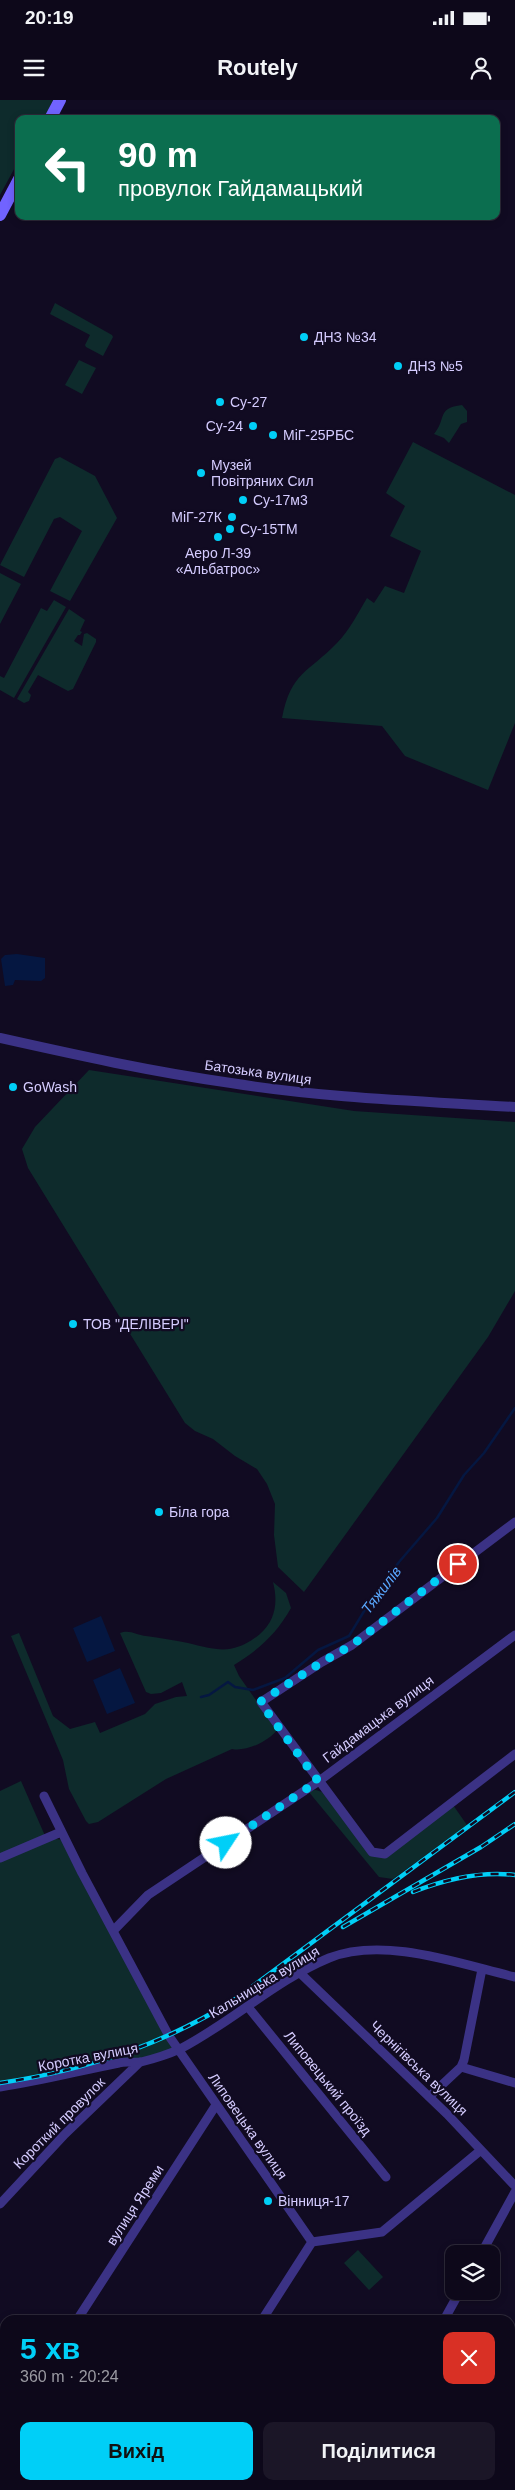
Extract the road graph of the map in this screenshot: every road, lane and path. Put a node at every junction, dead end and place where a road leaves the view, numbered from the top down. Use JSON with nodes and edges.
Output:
{"nodes":[{"id":1,"x":60,"y":100,"type":"edge"},
{"id":2,"x":52,"y":115,"type":"edge"},
{"id":3,"x":15,"y":187,"type":"edge"},
{"id":4,"x":0,"y":215,"type":"edge"},
{"id":5,"x":0,"y":1038,"type":"edge"},
{"id":6,"x":515,"y":1107,"type":"edge"},
{"id":7,"x":515,"y":1522,"type":"edge"},
{"id":8,"x":515,"y":1635,"type":"edge"},
{"id":9,"x":515,"y":1754,"type":"edge"},
{"id":10,"x":318,"y":1781,"type":"junction"},
{"id":11,"x":44,"y":1796,"type":"dead end"},
{"id":12,"x":61,"y":1832,"type":"junction"},
{"id":13,"x":0,"y":1858,"type":"edge"},
{"id":14,"x":113,"y":1931,"type":"junction"},
{"id":15,"x":482,"y":1969,"type":"junction"},
{"id":16,"x":300,"y":1972,"type":"junction"},
{"id":17,"x":515,"y":1977,"type":"edge"},
{"id":18,"x":248,"y":2007,"type":"junction"},
{"id":19,"x":180,"y":2049,"type":"junction"},
{"id":20,"x":140,"y":2062,"type":"junction"},
{"id":21,"x":461,"y":2067,"type":"junction"},
{"id":22,"x":515,"y":2083,"type":"edge"},
{"id":23,"x":0,"y":2087,"type":"edge"},
{"id":24,"x":429,"y":2097,"type":"junction"},
{"id":25,"x":216,"y":2105,"type":"junction"},
{"id":26,"x":481,"y":2150,"type":"junction"},
{"id":27,"x":386,"y":2177,"type":"dead end"},
{"id":28,"x":515,"y":2186,"type":"edge"},
{"id":29,"x":515,"y":2192,"type":"edge"},
{"id":30,"x":0,"y":2204,"type":"edge"},
{"id":31,"x":312,"y":2242,"type":"junction"},
{"id":32,"x":486,"y":2245,"type":"edge"},
{"id":33,"x":455,"y":2300,"type":"edge"},
{"id":34,"x":79,"y":2315,"type":"edge"},
{"id":35,"x":265,"y":2315,"type":"edge"},
{"id":36,"x":447,"y":2315,"type":"edge"}],
"edges":[{"from":1,"to":2,"type":"main road"},
{"from":3,"to":4,"type":"main road"},
{"from":5,"to":6,"type":"street","name":"Батозька вулиця"},
{"from":7,"to":10,"type":"street"},
{"from":8,"to":10,"type":"street","name":"Гайдамацька вулиця"},
{"from":9,"to":10,"type":"street"},
{"from":10,"to":14,"type":"street","name":"Гайдамацька вулиця"},
{"from":11,"to":12,"type":"street","name":"Липовецька вулиця"},
{"from":12,"to":13,"type":"street"},
{"from":12,"to":14,"type":"street","name":"Липовецька вулиця"},
{"from":14,"to":19,"type":"street","name":"Липовецька вулиця"},
{"from":15,"to":16,"type":"street","name":"Кальницька вулиця"},
{"from":15,"to":17,"type":"street","name":"Кальницька вулиця"},
{"from":15,"to":21,"type":"street"},
{"from":16,"to":18,"type":"street","name":"Кальницька вулиця"},
{"from":16,"to":24,"type":"street","name":"Чернігівська вулиця"},
{"from":18,"to":19,"type":"street","name":"Кальницька вулиця"},
{"from":18,"to":27,"type":"street","name":"Липовецький проїзд"},
{"from":19,"to":20,"type":"street","name":"Коротка вулиця"},
{"from":19,"to":25,"type":"street","name":"Липовецька вулиця"},
{"from":20,"to":23,"type":"street","name":"Коротка вулиця"},
{"from":20,"to":30,"type":"street","name":"Короткий провулок"},
{"from":21,"to":22,"type":"street"},
{"from":21,"to":24,"type":"street"},
{"from":24,"to":26,"type":"street","name":"Чернігівська вулиця"},
{"from":25,"to":31,"type":"street","name":"Липовецька вулиця"},
{"from":25,"to":34,"type":"street","name":"вулиця Яреми"},
{"from":26,"to":28,"type":"street","name":"Чернігівська вулиця"},
{"from":26,"to":31,"type":"street"},
{"from":29,"to":32,"type":"street"},
{"from":31,"to":35,"type":"street"},
{"from":33,"to":36,"type":"street"}]}
